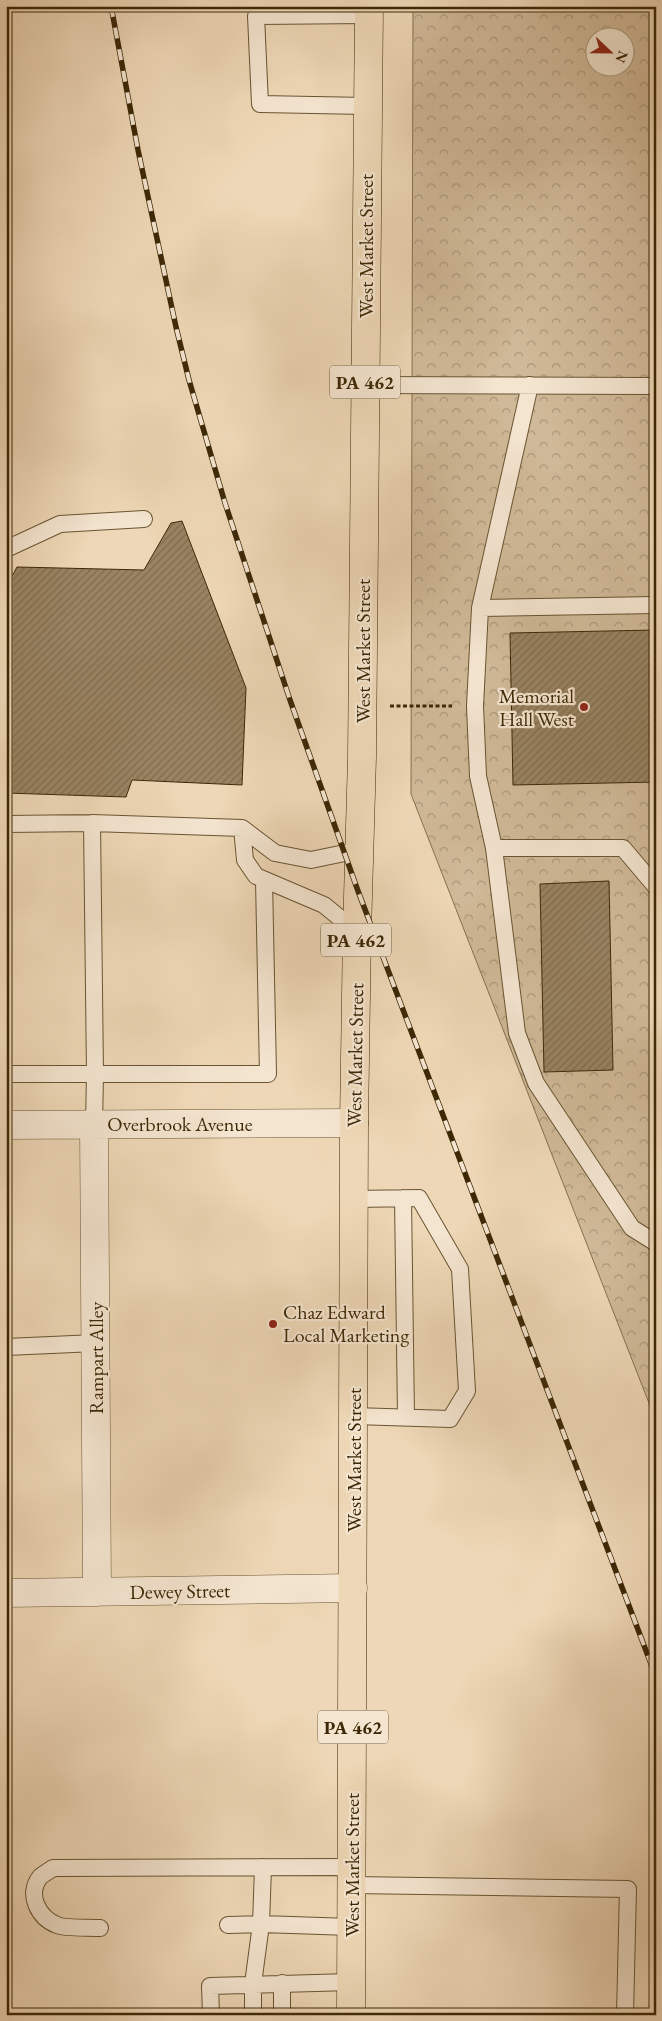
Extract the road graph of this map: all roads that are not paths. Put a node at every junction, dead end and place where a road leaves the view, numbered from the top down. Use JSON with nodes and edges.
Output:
{"nodes":[{"id":1,"x":369,"y":11,"type":"edge"},
{"id":2,"x":367,"y":106,"type":"junction"},
{"id":3,"x":365,"y":385,"type":"junction"},
{"id":4,"x":530,"y":385,"type":"junction"},
{"id":5,"x":656,"y":386,"type":"edge"},
{"id":6,"x":144,"y":519,"type":"dead end"},
{"id":7,"x":6,"y":549,"type":"edge"},
{"id":8,"x":656,"y":605,"type":"edge"},
{"id":9,"x":480,"y":608,"type":"junction"},
{"id":10,"x":6,"y":824,"type":"edge"},
{"id":11,"x":92,"y":824,"type":"junction"},
{"id":12,"x":242,"y":828,"type":"junction"},
{"id":13,"x":494,"y":848,"type":"junction"},
{"id":14,"x":359,"y":850,"type":"junction"},
{"id":15,"x":264,"y":880,"type":"junction"},
{"id":16,"x":656,"y":887,"type":"edge"},
{"id":17,"x":356,"y":932,"type":"junction"},
{"id":18,"x":6,"y":1074,"type":"edge"},
{"id":19,"x":95,"y":1074,"type":"junction"},
{"id":20,"x":354,"y":1123,"type":"junction"},
{"id":21,"x":94,"y":1125,"type":"junction"},
{"id":22,"x":6,"y":1126,"type":"edge"},
{"id":23,"x":403,"y":1198,"type":"junction"},
{"id":24,"x":354,"y":1199,"type":"junction"},
{"id":25,"x":656,"y":1243,"type":"edge"},
{"id":26,"x":96,"y":1343,"type":"junction"},
{"id":27,"x":6,"y":1347,"type":"edge"},
{"id":28,"x":354,"y":1416,"type":"junction"},
{"id":29,"x":406,"y":1417,"type":"junction"},
{"id":30,"x":353,"y":1588,"type":"junction"},
{"id":31,"x":6,"y":1592,"type":"edge"},
{"id":32,"x":97,"y":1592,"type":"junction"},
{"id":33,"x":263,"y":1867,"type":"junction"},
{"id":34,"x":352,"y":1876,"type":"junction"},
{"id":35,"x":261,"y":1924,"type":"junction"},
{"id":36,"x":228,"y":1925,"type":"dead end"},
{"id":37,"x":351,"y":1926,"type":"junction"},
{"id":38,"x":100,"y":1928,"type":"dead end"},
{"id":39,"x":351,"y":1982,"type":"junction"},
{"id":40,"x":282,"y":1983,"type":"junction"},
{"id":41,"x":254,"y":1984,"type":"junction"},
{"id":42,"x":211,"y":2015,"type":"edge"},
{"id":43,"x":253,"y":2015,"type":"edge"},
{"id":44,"x":282,"y":2015,"type":"edge"},
{"id":45,"x":351,"y":2015,"type":"edge"},
{"id":46,"x":625,"y":2015,"type":"edge"}],
"edges":[{"from":1,"to":2,"type":"main road","name":"West Market Street","number":"PA 462"},
{"from":1,"to":2,"type":"lane"},
{"from":2,"to":3,"type":"main road","name":"West Market Street","number":"PA 462"},
{"from":3,"to":4,"type":"lane"},
{"from":3,"to":14,"type":"main road","name":"West Market Street","number":"PA 462"},
{"from":4,"to":5,"type":"lane"},
{"from":4,"to":9,"type":"lane"},
{"from":6,"to":7,"type":"lane"},
{"from":8,"to":9,"type":"lane"},
{"from":9,"to":13,"type":"lane"},
{"from":10,"to":11,"type":"lane"},
{"from":11,"to":12,"type":"lane"},
{"from":11,"to":19,"type":"lane"},
{"from":12,"to":14,"type":"lane"},
{"from":12,"to":15,"type":"lane"},
{"from":13,"to":16,"type":"lane"},
{"from":13,"to":25,"type":"lane"},
{"from":14,"to":17,"type":"main road","name":"West Market Street","number":"PA 462"},
{"from":15,"to":17,"type":"lane"},
{"from":15,"to":19,"type":"lane"},
{"from":17,"to":20,"type":"main road","name":"West Market Street","number":"PA 462"},
{"from":18,"to":19,"type":"lane"},
{"from":19,"to":21,"type":"lane"},
{"from":20,"to":21,"type":"street","name":"Overbrook Avenue"},
{"from":20,"to":24,"type":"main road","name":"West Market Street","number":"PA 462"},
{"from":21,"to":22,"type":"street","name":"Overbrook Avenue"},
{"from":21,"to":26,"type":"street","name":"Rampart Alley"},
{"from":23,"to":24,"type":"lane"},
{"from":23,"to":29,"type":"lane"},
{"from":23,"to":29,"type":"lane"},
{"from":24,"to":28,"type":"main road","name":"West Market Street","number":"PA 462"},
{"from":26,"to":27,"type":"lane"},
{"from":26,"to":32,"type":"street","name":"Rampart Alley"},
{"from":28,"to":29,"type":"lane"},
{"from":28,"to":30,"type":"main road","name":"West Market Street","number":"PA 462"},
{"from":30,"to":32,"type":"street","name":"Dewey Street"},
{"from":30,"to":34,"type":"main road","name":"West Market Street","number":"PA 462"},
{"from":31,"to":32,"type":"street","name":"Dewey Street"},
{"from":33,"to":34,"type":"lane"},
{"from":33,"to":35,"type":"lane"},
{"from":33,"to":38,"type":"lane"},
{"from":34,"to":37,"type":"main road","name":"West Market Street","number":"PA 462"},
{"from":34,"to":46,"type":"lane"},
{"from":35,"to":36,"type":"lane"},
{"from":35,"to":37,"type":"lane"},
{"from":35,"to":41,"type":"lane"},
{"from":37,"to":39,"type":"main road","name":"West Market Street","number":"PA 462"},
{"from":39,"to":40,"type":"lane"},
{"from":39,"to":45,"type":"main road","name":"West Market Street","number":"PA 462"},
{"from":40,"to":41,"type":"lane"},
{"from":40,"to":44,"type":"lane"},
{"from":41,"to":42,"type":"lane"},
{"from":41,"to":43,"type":"lane"}]}
